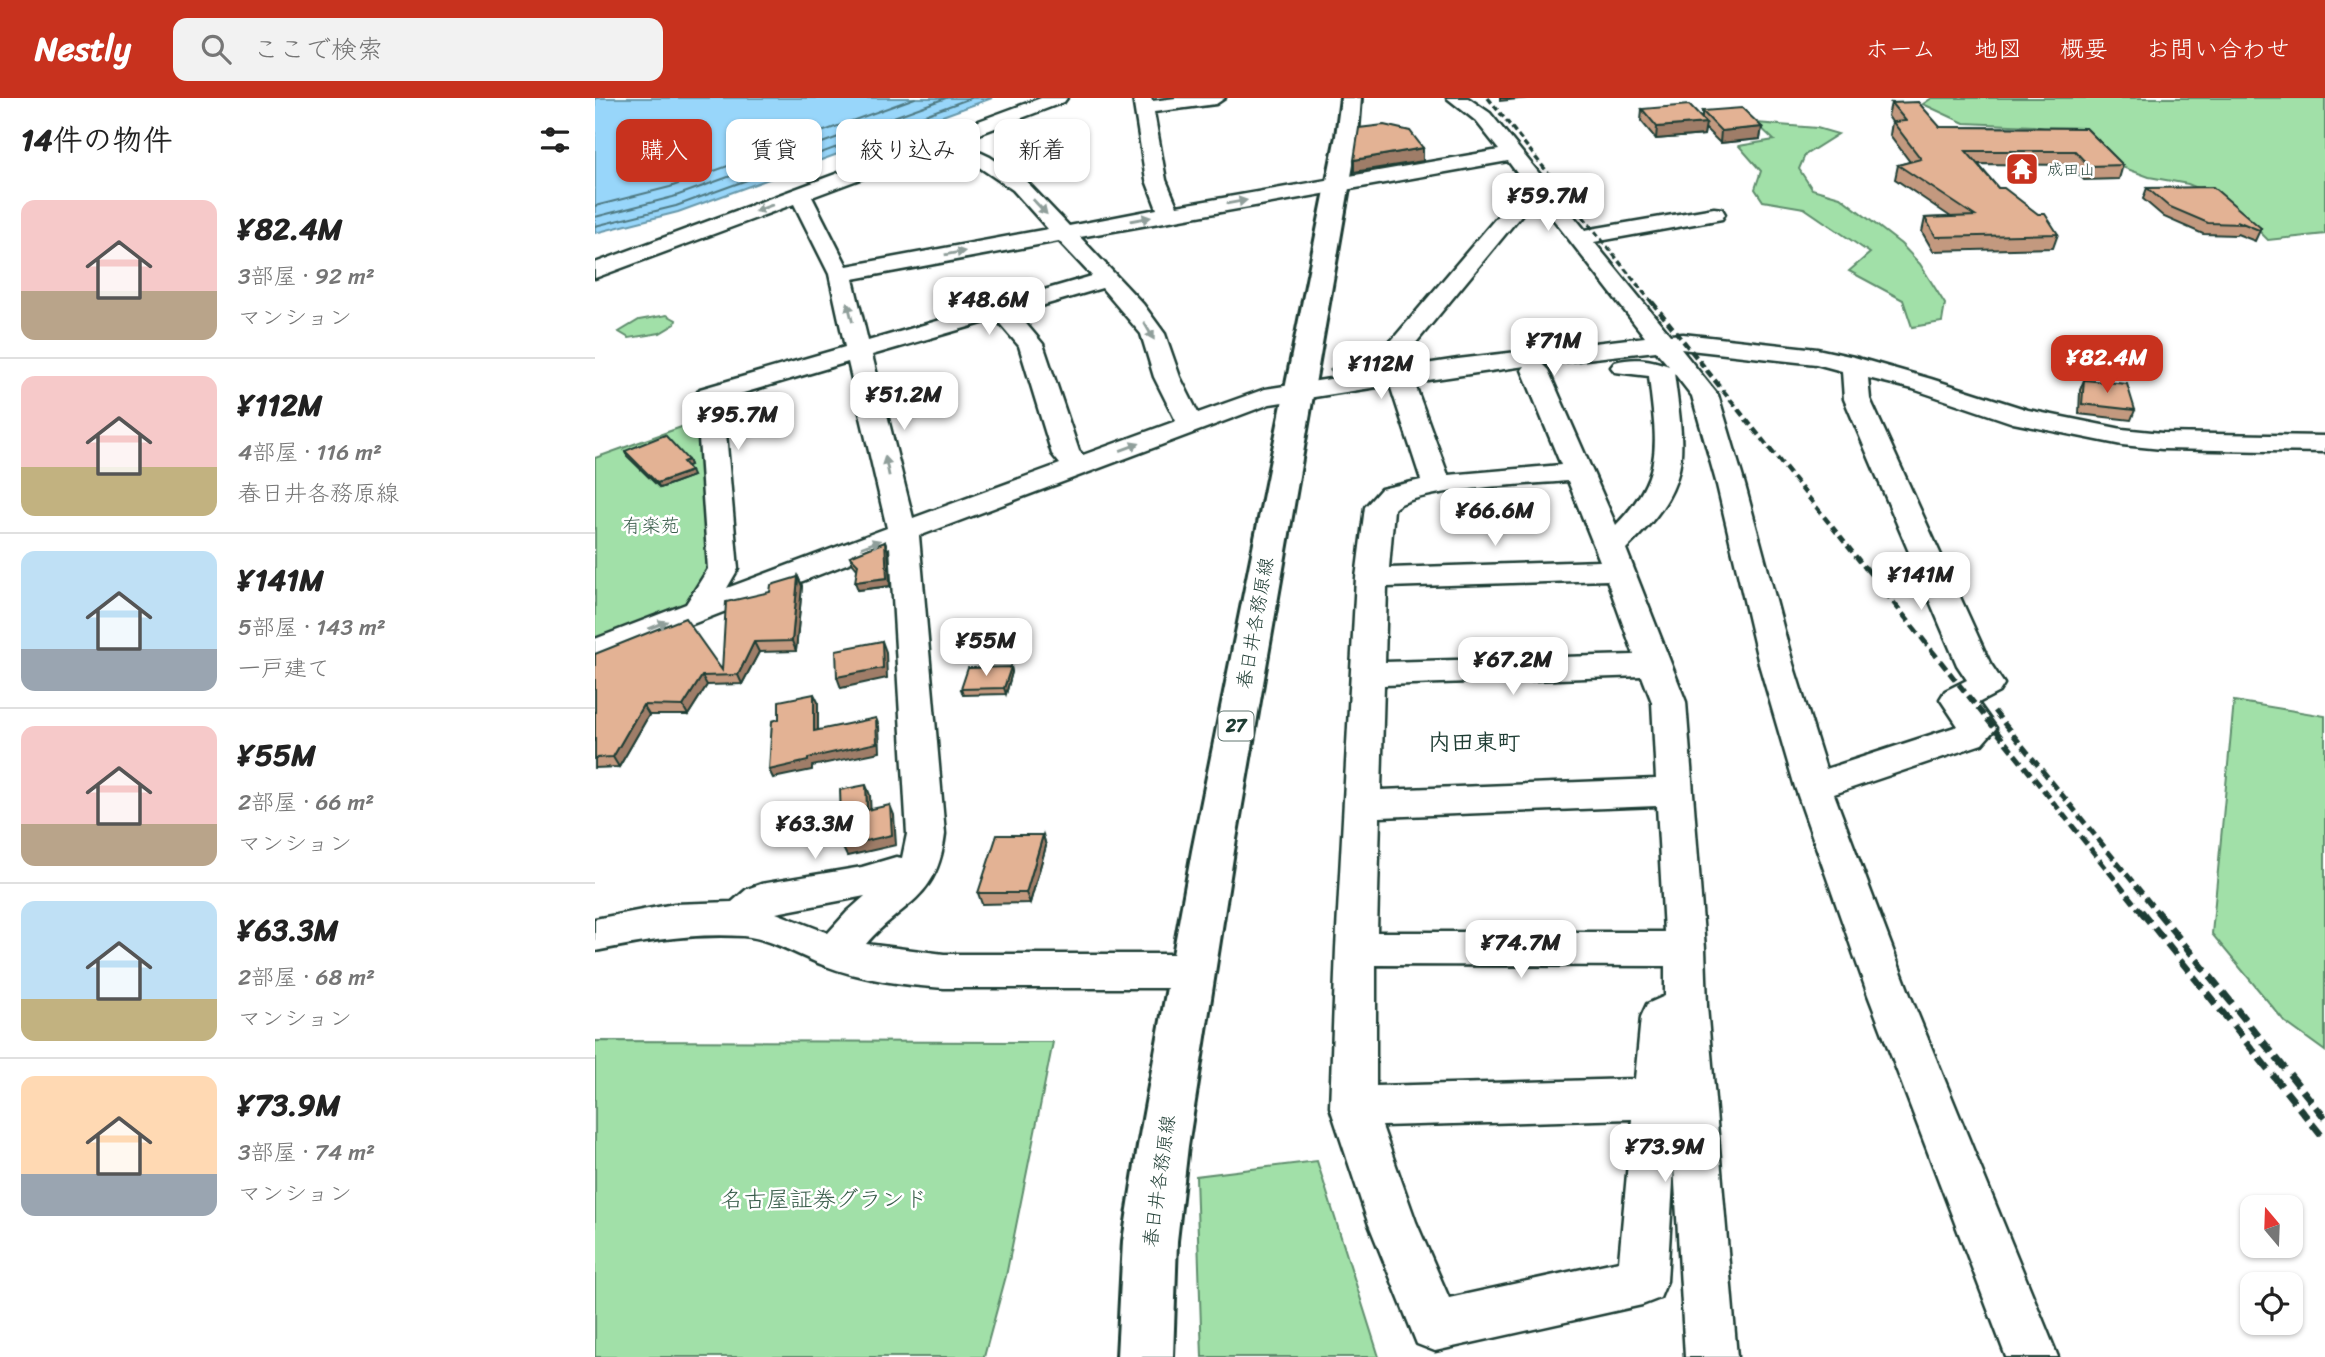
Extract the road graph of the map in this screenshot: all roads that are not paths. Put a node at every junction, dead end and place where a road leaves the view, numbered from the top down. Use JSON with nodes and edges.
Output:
{"nodes":[{"id":1,"x":1058,"y":98,"type":"edge"},
{"id":2,"x":1216,"y":98,"type":"edge"},
{"id":3,"x":1351,"y":98,"type":"edge"},
{"id":4,"x":1456,"y":98,"type":"edge"},
{"id":5,"x":1143,"y":103,"type":"edge"},
{"id":6,"x":980,"y":129,"type":"edge"},
{"id":7,"x":1513,"y":154,"type":"junction"},
{"id":8,"x":980,"y":161,"type":"edge"},
{"id":9,"x":836,"y":181,"type":"edge"},
{"id":10,"x":1537,"y":183,"type":"junction"},
{"id":11,"x":1337,"y":184,"type":"junction"},
{"id":12,"x":800,"y":194,"type":"junction"},
{"id":13,"x":1170,"y":214,"type":"junction"},
{"id":14,"x":1714,"y":214,"type":"dead end"},
{"id":15,"x":1064,"y":233,"type":"junction"},
{"id":16,"x":1578,"y":238,"type":"junction"},
{"id":17,"x":595,"y":271,"type":"edge"},
{"id":18,"x":840,"y":274,"type":"junction"},
{"id":19,"x":1107,"y":279,"type":"junction"},
{"id":20,"x":1000,"y":310,"type":"junction"},
{"id":21,"x":1664,"y":343,"type":"junction"},
{"id":22,"x":859,"y":351,"type":"junction"},
{"id":23,"x":1854,"y":365,"type":"junction"},
{"id":24,"x":1535,"y":370,"type":"junction"},
{"id":25,"x":1399,"y":378,"type":"junction"},
{"id":26,"x":1315,"y":387,"type":"junction"},
{"id":27,"x":1191,"y":424,"type":"junction"},
{"id":28,"x":2325,"y":443,"type":"edge"},
{"id":29,"x":1077,"y":466,"type":"junction"},
{"id":30,"x":1578,"y":472,"type":"junction"},
{"id":31,"x":1437,"y":485,"type":"junction"},
{"id":32,"x":904,"y":531,"type":"junction"},
{"id":33,"x":1614,"y":558,"type":"junction"},
{"id":34,"x":1372,"y":578,"type":"junction"},
{"id":35,"x":699,"y":609,"type":"junction"},
{"id":36,"x":595,"y":650,"type":"edge"},
{"id":37,"x":1656,"y":665,"type":"junction"},
{"id":38,"x":1369,"y":674,"type":"junction"},
{"id":39,"x":1813,"y":787,"type":"junction"},
{"id":40,"x":1673,"y":792,"type":"junction"},
{"id":41,"x":1363,"y":804,"type":"junction"},
{"id":42,"x":915,"y":876,"type":"junction"},
{"id":43,"x":740,"y":921,"type":"junction"},
{"id":44,"x":595,"y":935,"type":"edge"},
{"id":45,"x":1356,"y":948,"type":"junction"},
{"id":46,"x":1685,"y":950,"type":"junction"},
{"id":47,"x":836,"y":953,"type":"junction"},
{"id":48,"x":1193,"y":971,"type":"junction"},
{"id":49,"x":1686,"y":1006,"type":"junction"},
{"id":50,"x":1654,"y":1098,"type":"junction"},
{"id":51,"x":1353,"y":1107,"type":"junction"},
{"id":52,"x":1145,"y":1357,"type":"edge"},
{"id":53,"x":1711,"y":1357,"type":"edge"},
{"id":54,"x":2032,"y":1357,"type":"edge"}],
"edges":[{"from":1,"to":6,"type":"street"},
{"from":2,"to":5,"type":"street"},
{"from":3,"to":11,"type":"main road","name":"春日井各務原線","number":"27"},
{"from":4,"to":7,"type":"street"},
{"from":5,"to":13,"type":"street"},
{"from":7,"to":10,"type":"street"},
{"from":7,"to":11,"type":"street"},
{"from":8,"to":15,"type":"street","one_way":true},
{"from":9,"to":12,"type":"street"},
{"from":10,"to":16,"type":"street"},
{"from":10,"to":26,"type":"street"},
{"from":13,"to":11,"type":"street","one_way":true},
{"from":11,"to":26,"type":"main road","name":"春日井各務原線","number":"27"},
{"from":12,"to":17,"type":"street","one_way":true},
{"from":12,"to":18,"type":"street"},
{"from":15,"to":13,"type":"street","one_way":true},
{"from":14,"to":16,"type":"street"},
{"from":18,"to":15,"type":"street","one_way":true},
{"from":15,"to":19,"type":"street"},
{"from":16,"to":21,"type":"street"},
{"from":22,"to":18,"type":"street","one_way":true},
{"from":19,"to":20,"type":"street"},
{"from":19,"to":27,"type":"street","one_way":true},
{"from":20,"to":22,"type":"street"},
{"from":20,"to":29,"type":"street"},
{"from":21,"to":23,"type":"street"},
{"from":21,"to":25,"type":"street"},
{"from":21,"to":39,"type":"street"},
{"from":32,"to":22,"type":"street","one_way":true},
{"from":22,"to":35,"type":"street"},
{"from":23,"to":28,"type":"street"},
{"from":23,"to":39,"type":"street"},
{"from":24,"to":25,"type":"street"},
{"from":24,"to":30,"type":"street"},
{"from":24,"to":33,"type":"street"},
{"from":25,"to":26,"type":"street"},
{"from":25,"to":31,"type":"street"},
{"from":26,"to":27,"type":"street"},
{"from":26,"to":48,"type":"main road","name":"春日井各務原線","number":"27"},
{"from":29,"to":27,"type":"street","one_way":true},
{"from":29,"to":32,"type":"street"},
{"from":30,"to":31,"type":"street"},
{"from":30,"to":33,"type":"street"},
{"from":31,"to":34,"type":"street"},
{"from":35,"to":32,"type":"street","one_way":true},
{"from":32,"to":42,"type":"street"},
{"from":33,"to":34,"type":"street"},
{"from":33,"to":37,"type":"street"},
{"from":34,"to":38,"type":"street"},
{"from":36,"to":35,"type":"street","one_way":true},
{"from":37,"to":38,"type":"street"},
{"from":37,"to":40,"type":"street"},
{"from":38,"to":41,"type":"street"},
{"from":39,"to":54,"type":"street"},
{"from":40,"to":41,"type":"street"},
{"from":40,"to":46,"type":"street"},
{"from":41,"to":45,"type":"street"},
{"from":42,"to":43,"type":"street"},
{"from":42,"to":47,"type":"street"},
{"from":43,"to":44,"type":"street"},
{"from":43,"to":47,"type":"street"},
{"from":45,"to":46,"type":"street"},
{"from":45,"to":51,"type":"street"},
{"from":46,"to":49,"type":"street"},
{"from":47,"to":48,"type":"street"},
{"from":48,"to":52,"type":"main road","name":"春日井各務原線","number":"27"},
{"from":49,"to":50,"type":"street"},
{"from":49,"to":53,"type":"street"},
{"from":50,"to":51,"type":"street"},
{"from":50,"to":51,"type":"street"}]}
